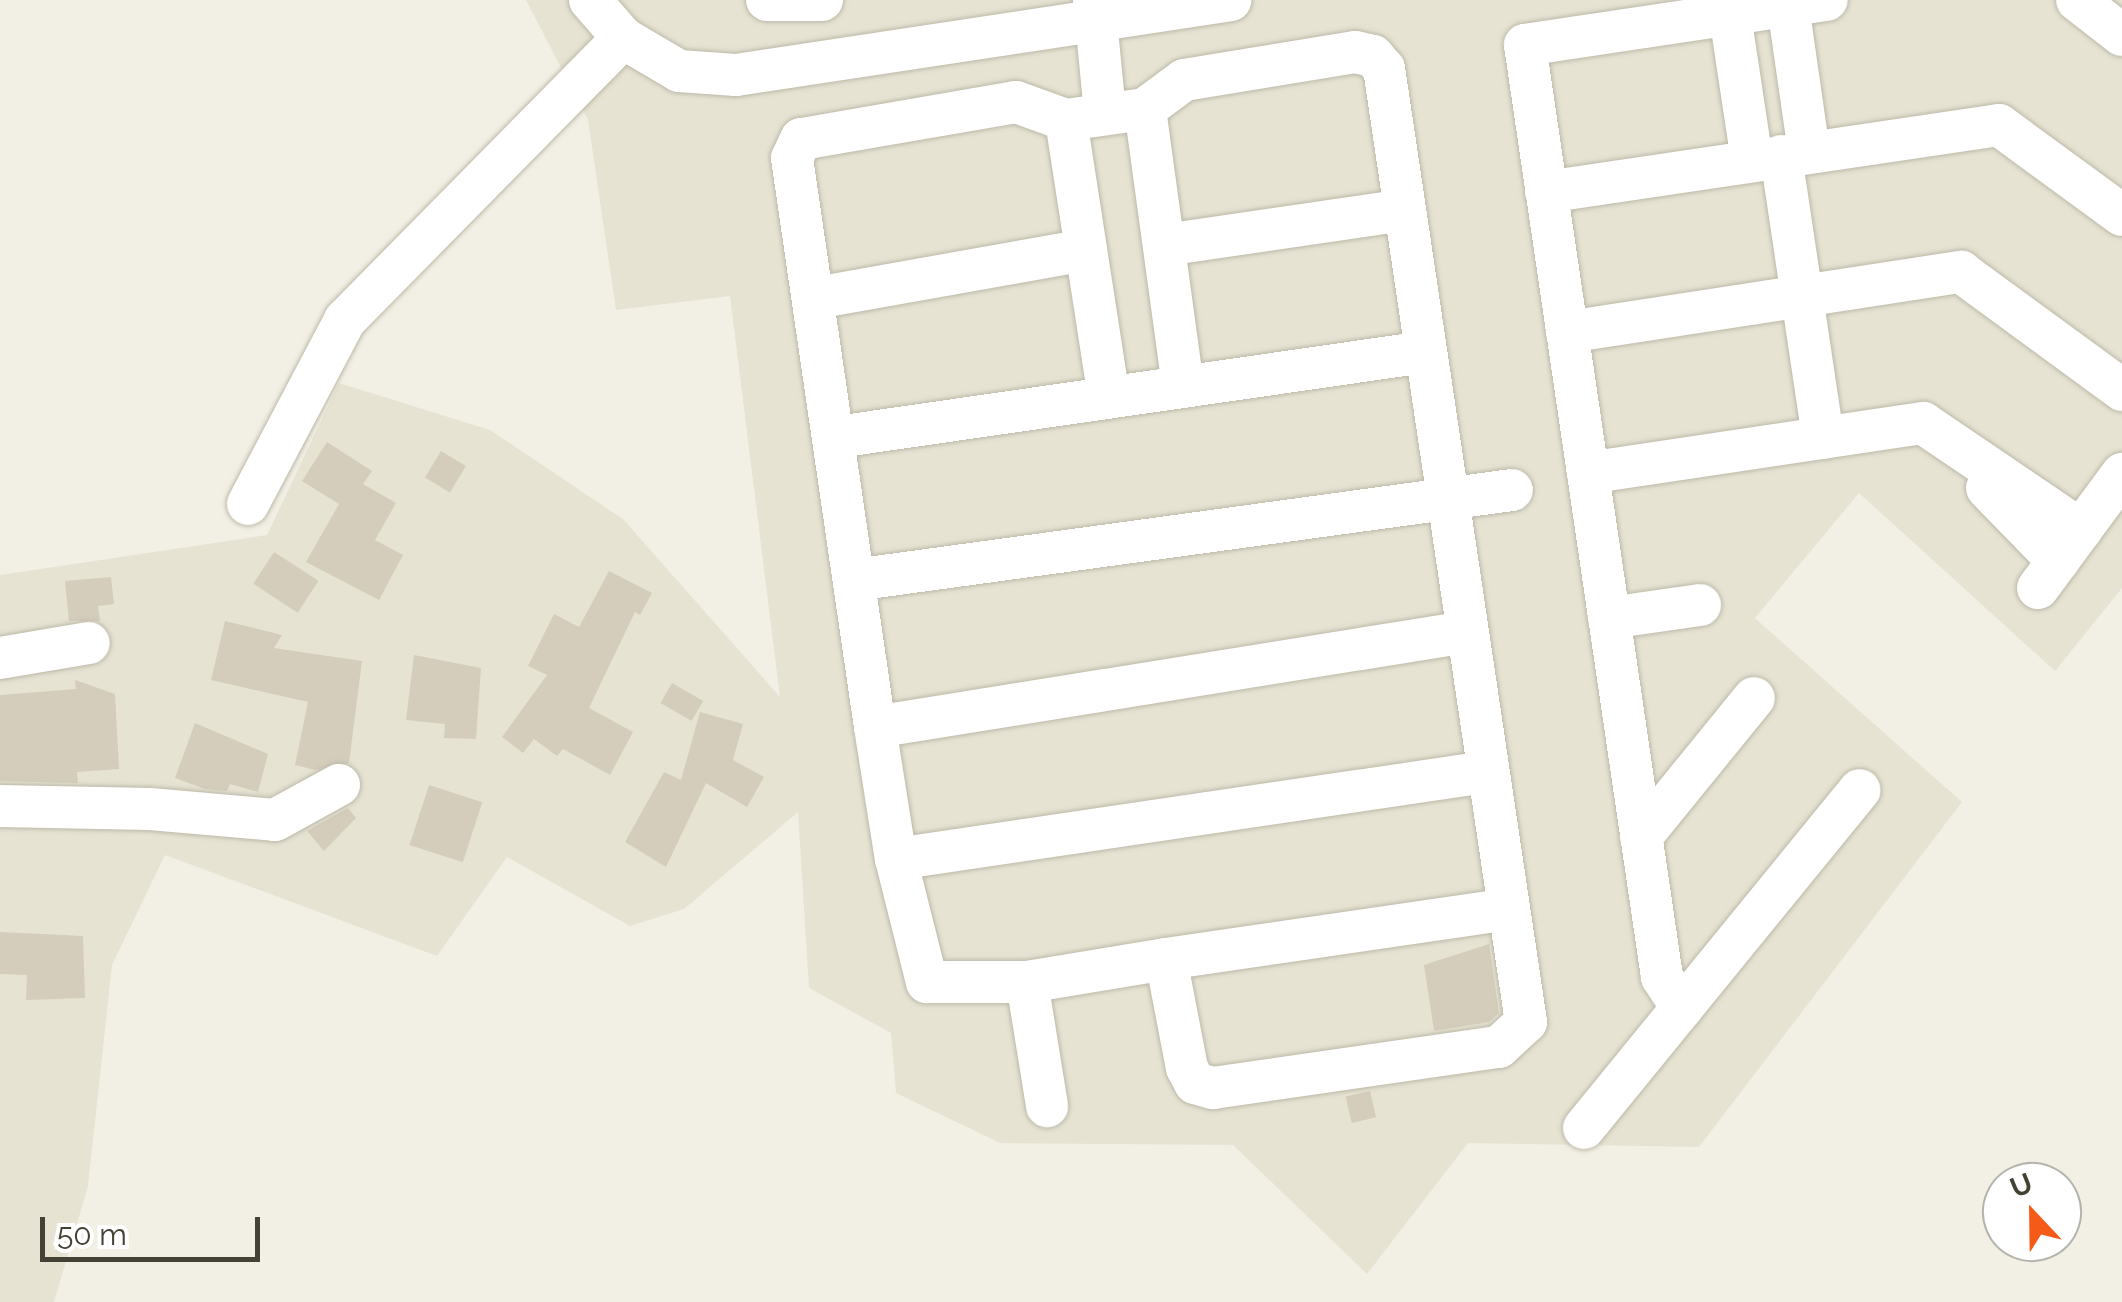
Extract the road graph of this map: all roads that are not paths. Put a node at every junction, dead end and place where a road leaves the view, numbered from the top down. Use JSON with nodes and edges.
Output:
{"nodes":[{"id":1,"x":590,"y":0,"type":"edge"},
{"id":2,"x":767,"y":0,"type":"edge"},
{"id":3,"x":822,"y":0,"type":"edge"},
{"id":4,"x":1230,"y":0,"type":"edge"},
{"id":5,"x":2077,"y":0,"type":"edge"},
{"id":6,"x":1774,"y":6,"type":"edge"},
{"id":7,"x":1096,"y":8,"type":"edge"},
{"id":8,"x":2122,"y":34,"type":"edge"},
{"id":9,"x":623,"y":38,"type":"junction"},
{"id":10,"x":1105,"y":114,"type":"junction"},
{"id":11,"x":1781,"y":156,"type":"junction"},
{"id":12,"x":1546,"y":192,"type":"junction"},
{"id":13,"x":1404,"y":210,"type":"junction"},
{"id":14,"x":2122,"y":215,"type":"edge"},
{"id":15,"x":1165,"y":246,"type":"junction"},
{"id":16,"x":1086,"y":250,"type":"junction"},
{"id":17,"x":1802,"y":297,"type":"junction"},
{"id":18,"x":816,"y":298,"type":"junction"},
{"id":19,"x":1567,"y":332,"type":"junction"},
{"id":20,"x":1425,"y":352,"type":"junction"},
{"id":21,"x":1183,"y":386,"type":"junction"},
{"id":22,"x":2122,"y":390,"type":"edge"},
{"id":23,"x":1110,"y":397,"type":"junction"},
{"id":24,"x":838,"y":437,"type":"junction"},
{"id":25,"x":1823,"y":438,"type":"junction"},
{"id":26,"x":1588,"y":474,"type":"junction"},
{"id":27,"x":2122,"y":474,"type":"edge"},
{"id":28,"x":1512,"y":490,"type":"dead end"},
{"id":29,"x":1446,"y":498,"type":"junction"},
{"id":30,"x":248,"y":504,"type":"dead end"},
{"id":31,"x":854,"y":580,"type":"junction"},
{"id":32,"x":1700,"y":604,"type":"dead end"},
{"id":33,"x":1609,"y":618,"type":"junction"},
{"id":34,"x":1466,"y":632,"type":"junction"},
{"id":35,"x":89,"y":643,"type":"dead end"},
{"id":36,"x":0,"y":658,"type":"edge"},
{"id":37,"x":1754,"y":698,"type":"dead end"},
{"id":38,"x":875,"y":727,"type":"junction"},
{"id":39,"x":1486,"y":772,"type":"junction"},
{"id":40,"x":339,"y":786,"type":"dead end"},
{"id":41,"x":1860,"y":790,"type":"dead end"},
{"id":42,"x":0,"y":806,"type":"edge"},
{"id":43,"x":1641,"y":837,"type":"junction"},
{"id":44,"x":896,"y":859,"type":"junction"},
{"id":45,"x":1507,"y":909,"type":"junction"},
{"id":46,"x":1166,"y":959,"type":"junction"},
{"id":47,"x":1027,"y":982,"type":"junction"},
{"id":48,"x":1682,"y":1008,"type":"junction"},
{"id":49,"x":1047,"y":1106,"type":"dead end"},
{"id":50,"x":1584,"y":1128,"type":"dead end"}],
"edges":[{"from":1,"to":9,"type":"street"},
{"from":2,"to":3,"type":"street"},
{"from":4,"to":7,"type":"street"},
{"from":5,"to":8,"type":"street"},
{"from":6,"to":11,"type":"street"},
{"from":6,"to":11,"type":"street"},
{"from":6,"to":12,"type":"street"},
{"from":7,"to":9,"type":"street"},
{"from":7,"to":10,"type":"street"},
{"from":9,"to":30,"type":"street"},
{"from":10,"to":13,"type":"street"},
{"from":10,"to":15,"type":"street"},
{"from":10,"to":16,"type":"street"},
{"from":10,"to":18,"type":"street"},
{"from":11,"to":12,"type":"street"},
{"from":11,"to":14,"type":"street"},
{"from":11,"to":17,"type":"street"},
{"from":12,"to":19,"type":"street"},
{"from":13,"to":15,"type":"street"},
{"from":13,"to":20,"type":"street"},
{"from":15,"to":21,"type":"street"},
{"from":16,"to":18,"type":"street"},
{"from":16,"to":23,"type":"street"},
{"from":17,"to":19,"type":"street"},
{"from":17,"to":22,"type":"street"},
{"from":17,"to":25,"type":"street"},
{"from":18,"to":24,"type":"street"},
{"from":19,"to":26,"type":"street"},
{"from":20,"to":21,"type":"street"},
{"from":20,"to":29,"type":"street"},
{"from":21,"to":23,"type":"street"},
{"from":23,"to":24,"type":"street"},
{"from":24,"to":31,"type":"street"},
{"from":25,"to":26,"type":"street"},
{"from":25,"to":27,"type":"street"},
{"from":26,"to":33,"type":"street"},
{"from":28,"to":29,"type":"street"},
{"from":29,"to":31,"type":"street"},
{"from":29,"to":34,"type":"street"},
{"from":31,"to":38,"type":"street"},
{"from":32,"to":33,"type":"street"},
{"from":33,"to":43,"type":"street"},
{"from":34,"to":38,"type":"street"},
{"from":34,"to":39,"type":"street"},
{"from":35,"to":36,"type":"street"},
{"from":37,"to":43,"type":"street"},
{"from":38,"to":44,"type":"street"},
{"from":39,"to":44,"type":"street"},
{"from":39,"to":45,"type":"street"},
{"from":40,"to":42,"type":"street"},
{"from":41,"to":48,"type":"street"},
{"from":43,"to":48,"type":"street"},
{"from":44,"to":47,"type":"street"},
{"from":45,"to":46,"type":"street"},
{"from":45,"to":46,"type":"street"},
{"from":46,"to":47,"type":"street"},
{"from":47,"to":49,"type":"street"},
{"from":48,"to":50,"type":"street"}]}
